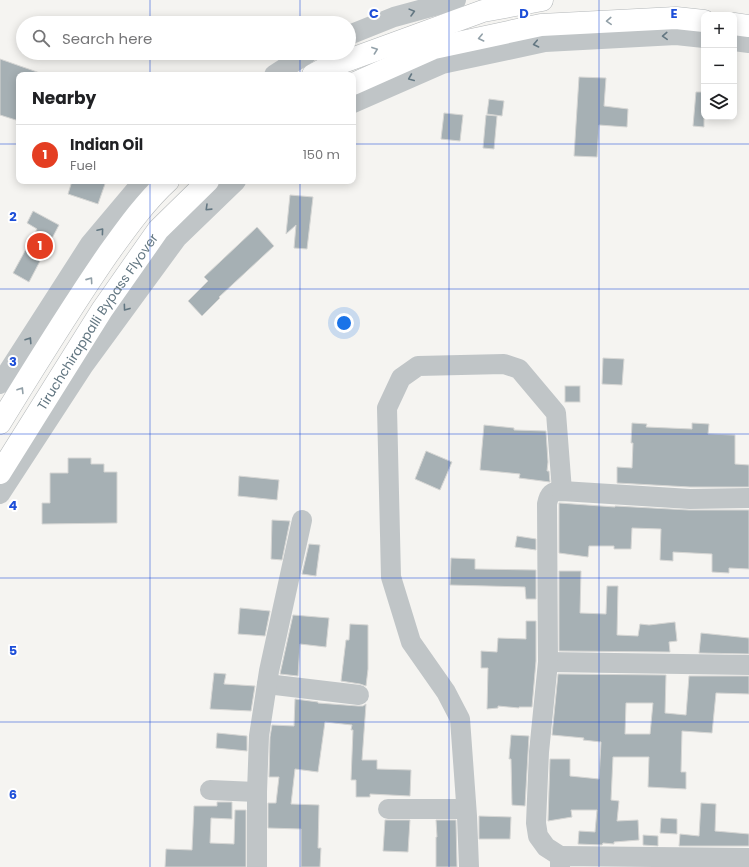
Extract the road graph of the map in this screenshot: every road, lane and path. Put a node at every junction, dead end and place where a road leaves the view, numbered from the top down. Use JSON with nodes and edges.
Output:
{"nodes":[{"id":1,"x":456,"y":0,"type":"edge"},
{"id":2,"x":542,"y":0,"type":"edge"},
{"id":3,"x":701,"y":21,"type":"edge"},
{"id":4,"x":737,"y":24,"type":"edge"},
{"id":5,"x":749,"y":26,"type":"edge"},
{"id":6,"x":356,"y":32,"type":"edge"},
{"id":7,"x":701,"y":38,"type":"edge"},
{"id":8,"x":737,"y":41,"type":"edge"},
{"id":9,"x":749,"y":43,"type":"edge"},
{"id":10,"x":356,"y":57,"type":"edge"},
{"id":11,"x":297,"y":60,"type":"edge"},
{"id":12,"x":349,"y":60,"type":"edge"},
{"id":13,"x":279,"y":72,"type":"edge"},
{"id":14,"x":318,"y":72,"type":"edge"},
{"id":15,"x":356,"y":83,"type":"edge"},
{"id":16,"x":356,"y":102,"type":"edge"},
{"id":17,"x":140,"y":184,"type":"edge"},
{"id":18,"x":164,"y":184,"type":"edge"},
{"id":19,"x":205,"y":184,"type":"edge"},
{"id":20,"x":233,"y":184,"type":"edge"},
{"id":21,"x":0,"y":384,"type":"edge"},
{"id":22,"x":0,"y":423,"type":"edge"},
{"id":23,"x":0,"y":473,"type":"edge"},
{"id":24,"x":562,"y":491,"type":"junction"},
{"id":25,"x":0,"y":494,"type":"edge"},
{"id":26,"x":749,"y":498,"type":"edge"},
{"id":27,"x":302,"y":520,"type":"dead end"},
{"id":28,"x":548,"y":662,"type":"junction"},
{"id":29,"x":749,"y":666,"type":"edge"},
{"id":30,"x":266,"y":684,"type":"junction"},
{"id":31,"x":359,"y":695,"type":"dead end"},
{"id":32,"x":210,"y":790,"type":"dead end"},
{"id":33,"x":257,"y":792,"type":"junction"},
{"id":34,"x":388,"y":809,"type":"dead end"},
{"id":35,"x":466,"y":809,"type":"junction"},
{"id":36,"x":749,"y":858,"type":"edge"},
{"id":37,"x":560,"y":861,"type":"edge"},
{"id":38,"x":257,"y":867,"type":"edge"},
{"id":39,"x":469,"y":867,"type":"edge"}],
"edges":[{"from":6,"to":1,"type":"street","one_way":true},
{"from":10,"to":2,"type":"highway","one_way":true},
{"from":3,"to":15,"type":"highway","one_way":true},
{"from":4,"to":5,"type":"highway"},
{"from":7,"to":16,"type":"street","one_way":true},
{"from":8,"to":9,"type":"street"},
{"from":11,"to":13,"type":"street"},
{"from":14,"to":12,"type":"highway","one_way":true},
{"from":21,"to":17,"type":"street","one_way":true},
{"from":22,"to":18,"type":"highway","name":"Tiruchchirappalli Bypass Flyover","one_way":true},
{"from":19,"to":23,"type":"highway","name":"Tiruchchirappalli Bypass Flyover"},
{"from":20,"to":25,"type":"street","one_way":true},
{"from":24,"to":26,"type":"street"},
{"from":24,"to":28,"type":"street"},
{"from":24,"to":35,"type":"street"},
{"from":27,"to":30,"type":"street"},
{"from":28,"to":29,"type":"street"},
{"from":28,"to":37,"type":"street"},
{"from":30,"to":31,"type":"street"},
{"from":30,"to":33,"type":"street"},
{"from":32,"to":33,"type":"street"},
{"from":33,"to":38,"type":"street"},
{"from":34,"to":35,"type":"street"},
{"from":35,"to":39,"type":"street"},
{"from":36,"to":37,"type":"street"}]}
